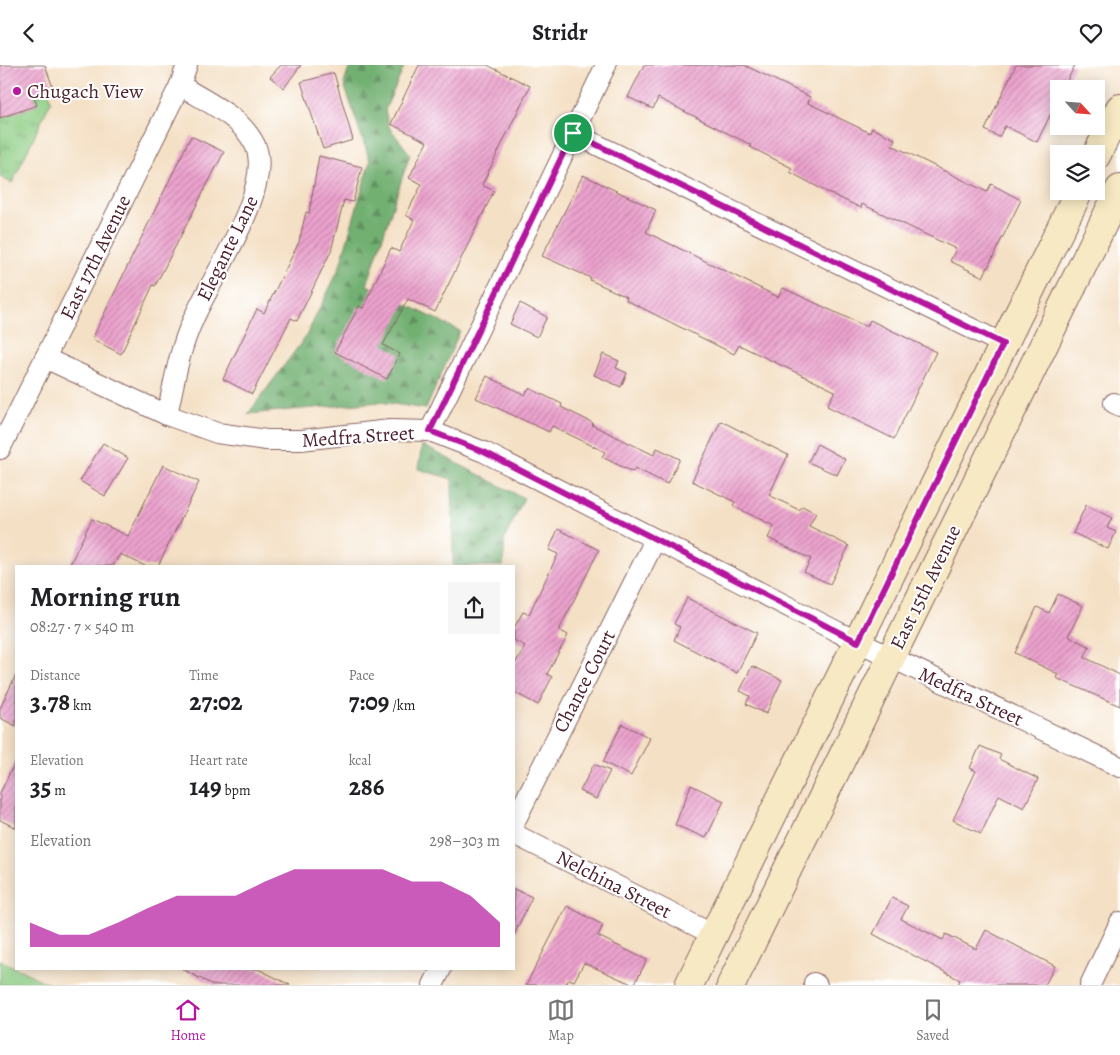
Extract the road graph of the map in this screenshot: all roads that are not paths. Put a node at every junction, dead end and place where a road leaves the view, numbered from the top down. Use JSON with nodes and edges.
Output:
{"nodes":[{"id":1,"x":187,"y":65,"type":"edge"},
{"id":2,"x":606,"y":65,"type":"edge"},
{"id":3,"x":180,"y":85,"type":"junction"},
{"id":4,"x":1120,"y":108,"type":"edge"},
{"id":5,"x":573,"y":133,"type":"junction"},
{"id":6,"x":1102,"y":145,"type":"edge"},
{"id":7,"x":1120,"y":189,"type":"edge"},
{"id":8,"x":1075,"y":200,"type":"edge"},
{"id":9,"x":1003,"y":344,"type":"junction"},
{"id":10,"x":45,"y":358,"type":"junction"},
{"id":11,"x":167,"y":415,"type":"junction"},
{"id":12,"x":430,"y":431,"type":"junction"},
{"id":13,"x":0,"y":449,"type":"edge"},
{"id":14,"x":655,"y":540,"type":"junction"},
{"id":15,"x":858,"y":642,"type":"junction"},
{"id":16,"x":890,"y":657,"type":"junction"},
{"id":17,"x":1120,"y":767,"type":"edge"},
{"id":18,"x":515,"y":821,"type":"edge"},
{"id":19,"x":515,"y":835,"type":"edge"},
{"id":20,"x":1120,"y":922,"type":"edge"},
{"id":21,"x":714,"y":935,"type":"junction"},
{"id":22,"x":440,"y":970,"type":"edge"},
{"id":23,"x":433,"y":985,"type":"edge"},
{"id":24,"x":689,"y":985,"type":"edge"},
{"id":25,"x":731,"y":985,"type":"edge"},
{"id":26,"x":1090,"y":985,"type":"edge"}],
"edges":[{"from":1,"to":3,"type":"street","name":"East 17th Avenue"},
{"from":2,"to":5,"type":"street"},
{"from":3,"to":10,"type":"street","name":"East 17th Avenue"},
{"from":3,"to":11,"type":"street","name":"Elegante Lane"},
{"from":4,"to":6,"type":"main road"},
{"from":5,"to":9,"type":"street"},
{"from":5,"to":12,"type":"street"},
{"from":7,"to":16,"type":"main road","name":"East 15th Avenue"},
{"from":8,"to":9,"type":"main road","name":"East 15th Avenue"},
{"from":9,"to":15,"type":"main road","name":"East 15th Avenue"},
{"from":10,"to":11,"type":"street","name":"Medfra Street"},
{"from":10,"to":13,"type":"street","name":"East 17th Avenue"},
{"from":11,"to":12,"type":"street","name":"Medfra Street"},
{"from":12,"to":14,"type":"street","name":"Medfra Street"},
{"from":14,"to":15,"type":"street","name":"Medfra Street"},
{"from":14,"to":18,"type":"street","name":"Chance Court"},
{"from":15,"to":16,"type":"street","name":"Medfra Street"},
{"from":15,"to":21,"type":"main road","name":"East 15th Avenue"},
{"from":16,"to":17,"type":"street","name":"Medfra Street"},
{"from":16,"to":25,"type":"main road","name":"East 15th Avenue"},
{"from":19,"to":21,"type":"street","name":"Nelchina Street"},
{"from":20,"to":26,"type":"street"},
{"from":21,"to":24,"type":"main road","name":"East 15th Avenue"},
{"from":22,"to":23,"type":"street"}]}
